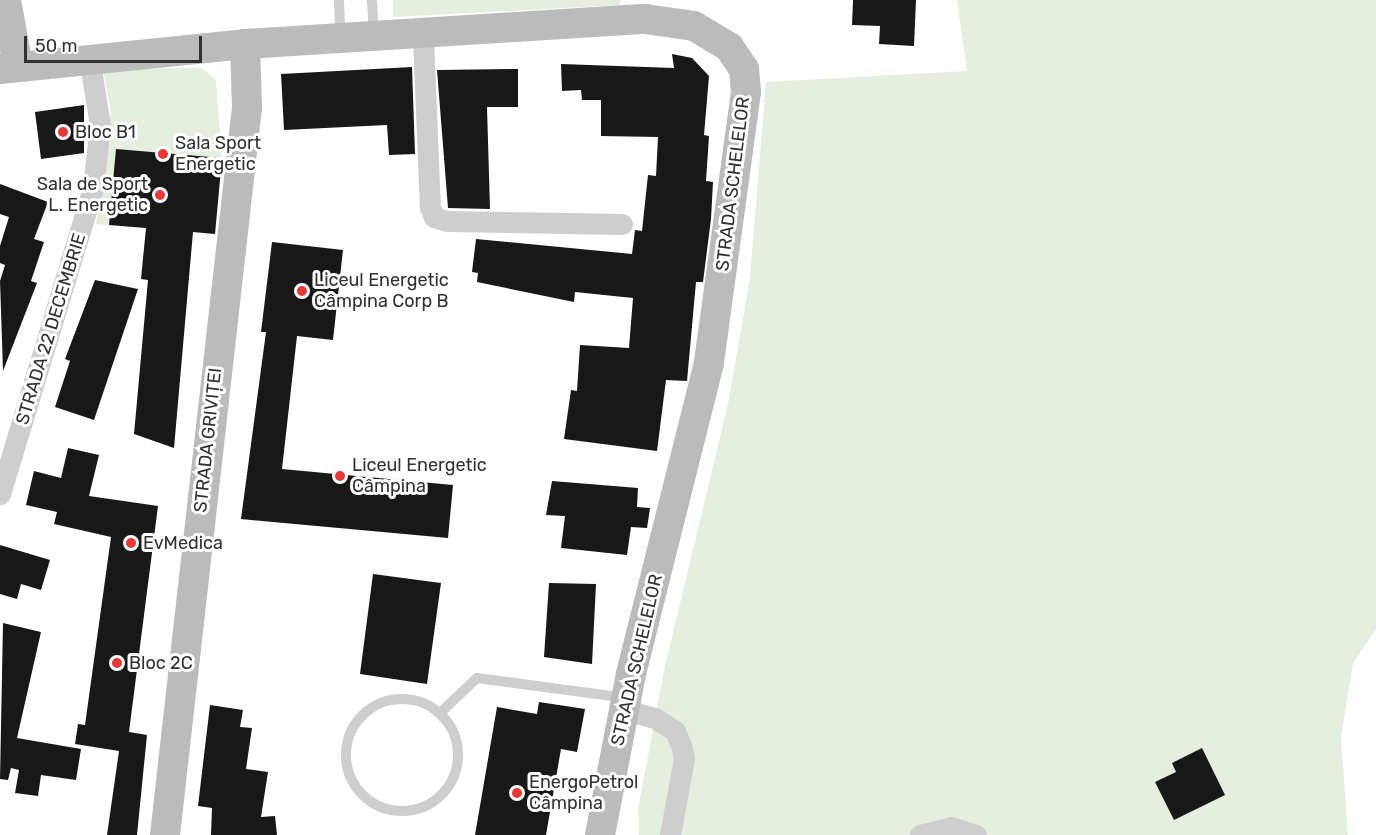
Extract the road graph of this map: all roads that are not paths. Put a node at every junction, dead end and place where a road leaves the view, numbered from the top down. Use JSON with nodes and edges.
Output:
{"nodes":[{"id":1,"x":6,"y":0,"type":"edge"},
{"id":2,"x":339,"y":0,"type":"edge"},
{"id":3,"x":372,"y":0,"type":"edge"},
{"id":4,"x":643,"y":10,"type":"edge"},
{"id":5,"x":423,"y":36,"type":"junction"},
{"id":6,"x":374,"y":38,"type":"junction"},
{"id":7,"x":340,"y":40,"type":"junction"},
{"id":8,"x":245,"y":44,"type":"junction"},
{"id":9,"x":89,"y":57,"type":"junction"},
{"id":10,"x":9,"y":68,"type":"edge"},
{"id":11,"x":622,"y":224,"type":"dead end"},
{"id":12,"x":0,"y":494,"type":"edge"},
{"id":13,"x":625,"y":703,"type":"junction"},
{"id":14,"x":440,"y":714,"type":"junction"},
{"id":15,"x":165,"y":835,"type":"edge"},
{"id":16,"x":600,"y":835,"type":"edge"},
{"id":17,"x":670,"y":835,"type":"edge"},
{"id":18,"x":920,"y":835,"type":"edge"},
{"id":19,"x":976,"y":835,"type":"edge"}],
"edges":[{"from":1,"to":10,"type":"main road"},
{"from":2,"to":7,"type":"lane"},
{"from":3,"to":6,"type":"lane"},
{"from":4,"to":5,"type":"main road","name":"STRADA SCHELELOR"},
{"from":4,"to":13,"type":"main road","name":"STRADA SCHELELOR"},
{"from":5,"to":6,"type":"main road","name":"STRADA SCHELELOR"},
{"from":5,"to":11,"type":"street"},
{"from":6,"to":7,"type":"main road","name":"STRADA SCHELELOR"},
{"from":7,"to":8,"type":"main road","name":"STRADA SCHELELOR"},
{"from":8,"to":9,"type":"main road","name":"STRADA SCHELELOR"},
{"from":8,"to":15,"type":"main road","name":"STRADA GRIVIȚEI"},
{"from":9,"to":10,"type":"main road","name":"STRADA SCHELELOR"},
{"from":9,"to":12,"type":"street","name":"STRADA 22 DECEMBRIE"},
{"from":13,"to":14,"type":"lane"},
{"from":13,"to":16,"type":"main road","name":"STRADA SCHELELOR"},
{"from":13,"to":17,"type":"street"},
{"from":14,"to":14,"type":"lane"},
{"from":18,"to":19,"type":"street"}]}
